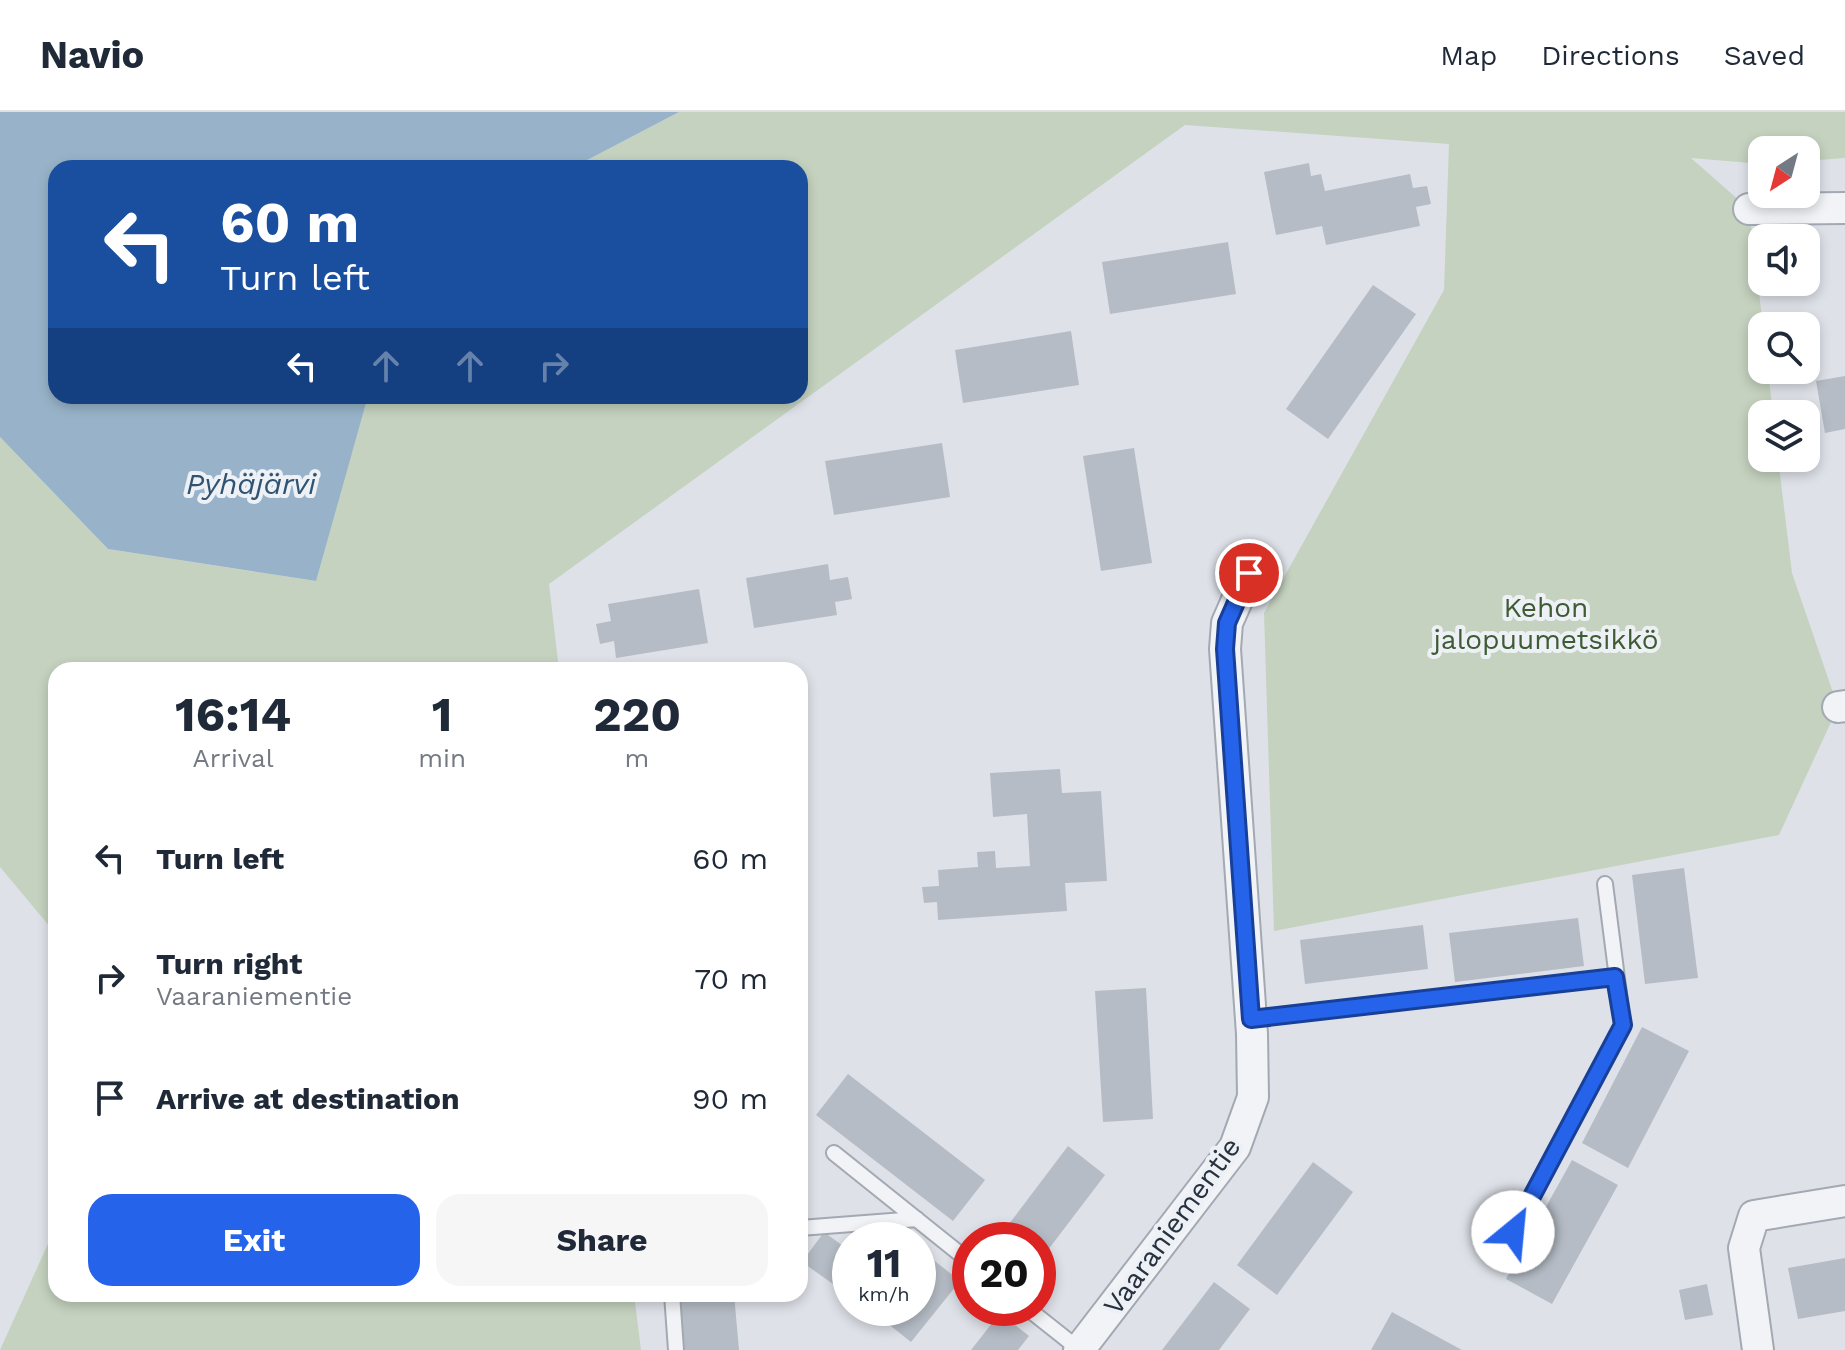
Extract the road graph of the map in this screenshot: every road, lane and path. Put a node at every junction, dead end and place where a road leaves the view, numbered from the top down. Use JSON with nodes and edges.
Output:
{"nodes":[{"id":1,"x":1845,"y":208,"type":"edge"},
{"id":2,"x":1749,"y":209,"type":"dead end"},
{"id":3,"x":1249,"y":573,"type":"dead end"},
{"id":4,"x":1605,"y":884,"type":"dead end"},
{"id":5,"x":1615,"y":977,"type":"junction"},
{"id":6,"x":1251,"y":1019,"type":"junction"},
{"id":7,"x":834,"y":1153,"type":"dead end"},
{"id":8,"x":1845,"y":1201,"type":"edge"},
{"id":9,"x":917,"y":1219,"type":"junction"},
{"id":10,"x":808,"y":1227,"type":"edge"},
{"id":11,"x":952,"y":1247,"type":"edge"},
{"id":12,"x":1499,"y":1257,"type":"dead end"},
{"id":13,"x":673,"y":1302,"type":"edge"},
{"id":14,"x":1050,"y":1326,"type":"edge"},
{"id":15,"x":676,"y":1350,"type":"edge"},
{"id":16,"x":1080,"y":1350,"type":"edge"},
{"id":17,"x":1758,"y":1350,"type":"edge"}],
"edges":[{"from":1,"to":2,"type":"street"},
{"from":3,"to":6,"type":"street","name":"Vaaraniementie"},
{"from":4,"to":5,"type":"lane"},
{"from":5,"to":6,"type":"lane"},
{"from":5,"to":12,"type":"lane"},
{"from":6,"to":16,"type":"street","name":"Vaaraniementie"},
{"from":7,"to":9,"type":"lane"},
{"from":8,"to":17,"type":"street"},
{"from":9,"to":10,"type":"lane"},
{"from":9,"to":11,"type":"lane"},
{"from":13,"to":15,"type":"lane"},
{"from":14,"to":16,"type":"lane"}]}
